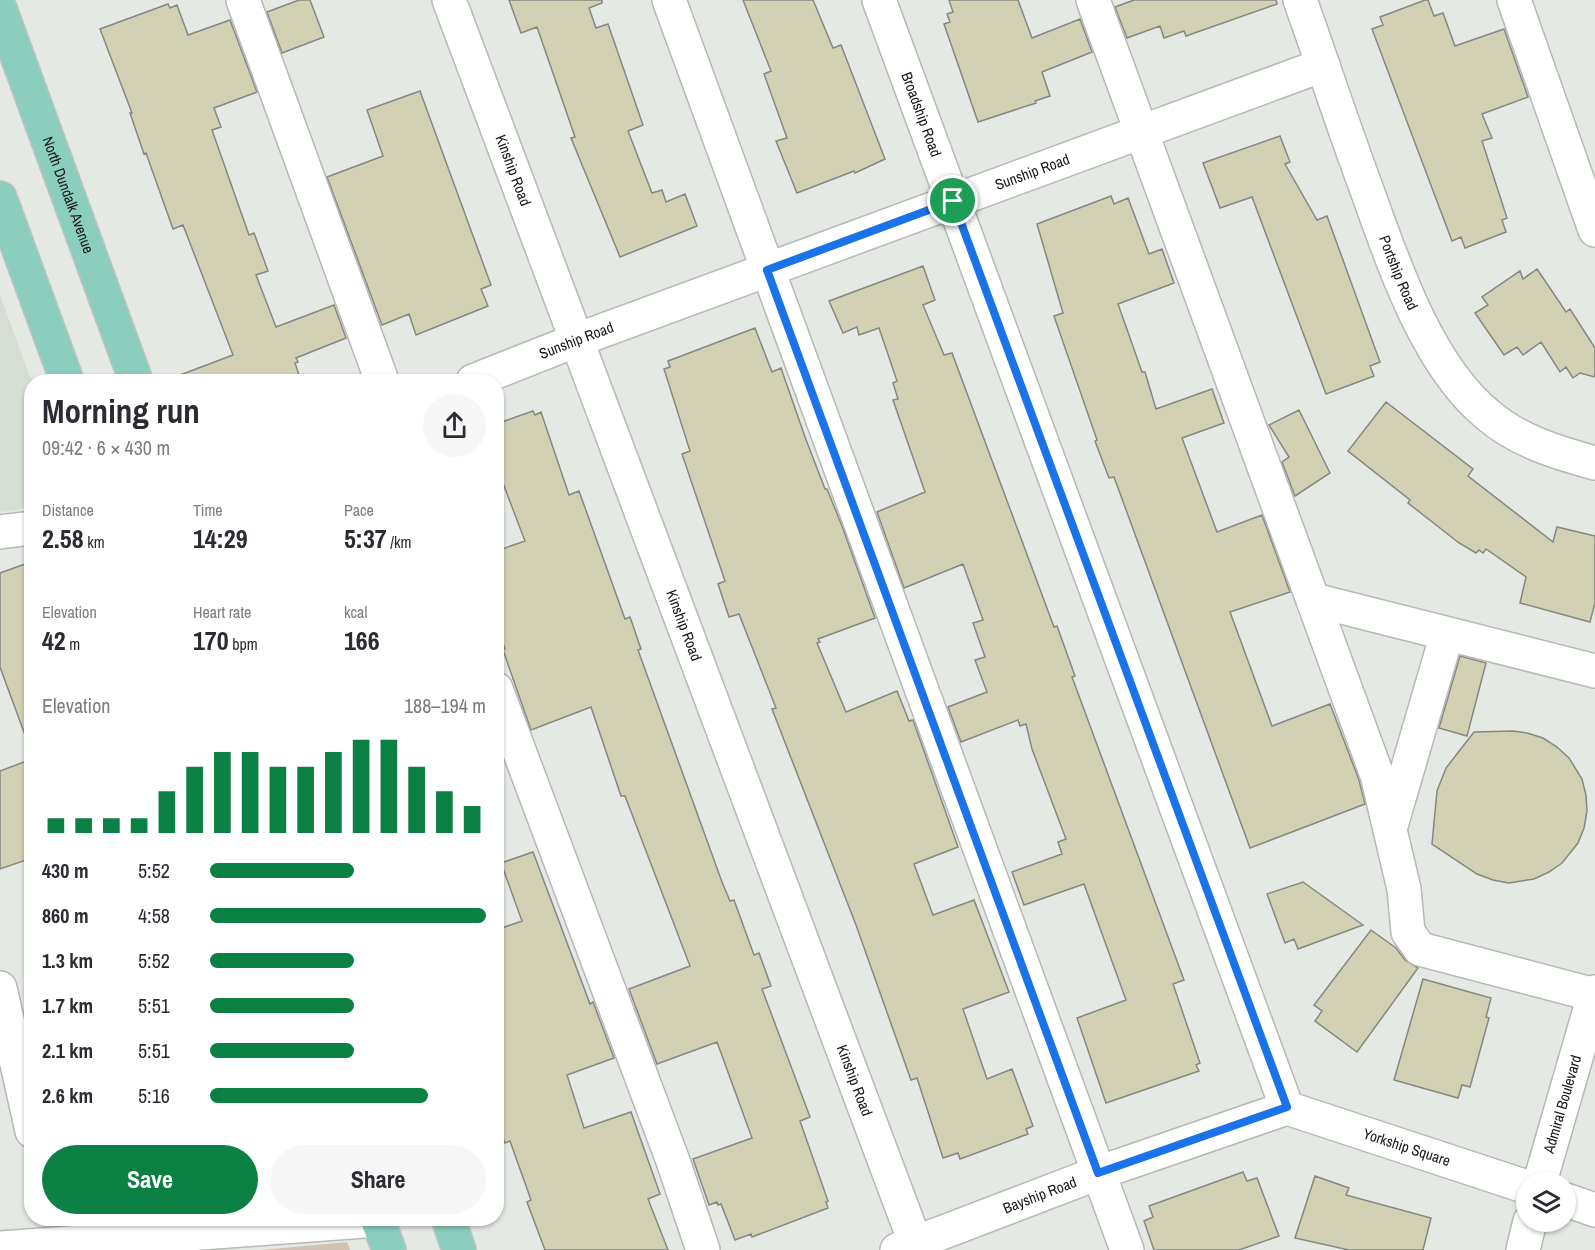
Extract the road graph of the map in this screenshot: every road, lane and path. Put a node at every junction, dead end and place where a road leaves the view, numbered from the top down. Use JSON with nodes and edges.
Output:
{"nodes":[{"id":1,"x":243,"y":0,"type":"edge"},
{"id":2,"x":449,"y":0,"type":"edge"},
{"id":3,"x":669,"y":0,"type":"edge"},
{"id":4,"x":879,"y":0,"type":"edge"},
{"id":5,"x":1093,"y":0,"type":"edge"},
{"id":6,"x":1300,"y":0,"type":"edge"},
{"id":7,"x":1515,"y":0,"type":"edge"},
{"id":8,"x":0,"y":9,"type":"edge"},
{"id":9,"x":1323,"y":65,"type":"junction"},
{"id":10,"x":1143,"y":133,"type":"junction"},
{"id":11,"x":0,"y":198,"type":"edge"},
{"id":12,"x":953,"y":201,"type":"junction"},
{"id":13,"x":1595,"y":230,"type":"edge"},
{"id":14,"x":767,"y":270,"type":"junction"},
{"id":15,"x":577,"y":340,"type":"junction"},
{"id":16,"x":64,"y":374,"type":"edge"},
{"id":17,"x":133,"y":374,"type":"edge"},
{"id":18,"x":379,"y":374,"type":"edge"},
{"id":19,"x":491,"y":374,"type":"edge"},
{"id":20,"x":1595,"y":463,"type":"edge"},
{"id":21,"x":24,"y":529,"type":"edge"},
{"id":22,"x":0,"y":532,"type":"edge"},
{"id":23,"x":1314,"y":600,"type":"junction"},
{"id":24,"x":1447,"y":634,"type":"junction"},
{"id":25,"x":1595,"y":671,"type":"edge"},
{"id":26,"x":504,"y":710,"type":"edge"},
{"id":27,"x":1389,"y":831,"type":"junction"},
{"id":28,"x":0,"y":988,"type":"edge"},
{"id":29,"x":1595,"y":994,"type":"edge"},
{"id":30,"x":24,"y":1095,"type":"edge"},
{"id":31,"x":1287,"y":1107,"type":"junction"},
{"id":32,"x":1543,"y":1172,"type":"edge"},
{"id":33,"x":1098,"y":1173,"type":"junction"},
{"id":34,"x":1516,"y":1183,"type":"edge"},
{"id":35,"x":1576,"y":1203,"type":"edge"},
{"id":36,"x":1595,"y":1210,"type":"edge"},
{"id":37,"x":451,"y":1226,"type":"edge"},
{"id":38,"x":381,"y":1229,"type":"edge"},
{"id":39,"x":54,"y":1231,"type":"edge"},
{"id":40,"x":1527,"y":1232,"type":"edge"},
{"id":41,"x":0,"y":1248,"type":"edge"},
{"id":42,"x":910,"y":1248,"type":"edge"},
{"id":43,"x":459,"y":1250,"type":"edge"},
{"id":44,"x":704,"y":1250,"type":"edge"},
{"id":45,"x":1127,"y":1250,"type":"edge"},
{"id":46,"x":1523,"y":1250,"type":"edge"}],
"edges":[{"from":1,"to":18,"type":"street"},
{"from":2,"to":15,"type":"street","name":"Kinship Road"},
{"from":3,"to":14,"type":"street"},
{"from":4,"to":12,"type":"street","name":"Broadship Road"},
{"from":5,"to":10,"type":"street"},
{"from":6,"to":9,"type":"street","name":"Portship Road"},
{"from":7,"to":13,"type":"street"},
{"from":8,"to":17,"type":"main road","name":"North Dundalk Avenue"},
{"from":9,"to":10,"type":"street","name":"Sunship Road"},
{"from":9,"to":20,"type":"street","name":"Portship Road"},
{"from":10,"to":12,"type":"street","name":"Sunship Road"},
{"from":10,"to":23,"type":"street"},
{"from":11,"to":16,"type":"main road"},
{"from":12,"to":14,"type":"street","name":"Sunship Road"},
{"from":12,"to":31,"type":"street","name":"Broadship Road"},
{"from":14,"to":15,"type":"street","name":"Sunship Road"},
{"from":14,"to":33,"type":"street"},
{"from":15,"to":19,"type":"street","name":"Sunship Road"},
{"from":15,"to":42,"type":"street","name":"Kinship Road"},
{"from":21,"to":22,"type":"street"},
{"from":23,"to":24,"type":"street"},
{"from":23,"to":27,"type":"street"},
{"from":24,"to":25,"type":"street"},
{"from":24,"to":27,"type":"street"},
{"from":26,"to":44,"type":"street"},
{"from":27,"to":29,"type":"street"},
{"from":28,"to":30,"type":"street"},
{"from":29,"to":32,"type":"street","name":"Admiral Boulevard"},
{"from":31,"to":33,"type":"street","name":"Bayship Road"},
{"from":31,"to":34,"type":"street","name":"Yorkship Square"},
{"from":33,"to":42,"type":"street","name":"Bayship Road"},
{"from":33,"to":45,"type":"street"},
{"from":35,"to":36,"type":"street"},
{"from":37,"to":43,"type":"main road"},
{"from":38,"to":39,"type":"street"},
{"from":39,"to":41,"type":"street"},
{"from":40,"to":46,"type":"street"}]}
